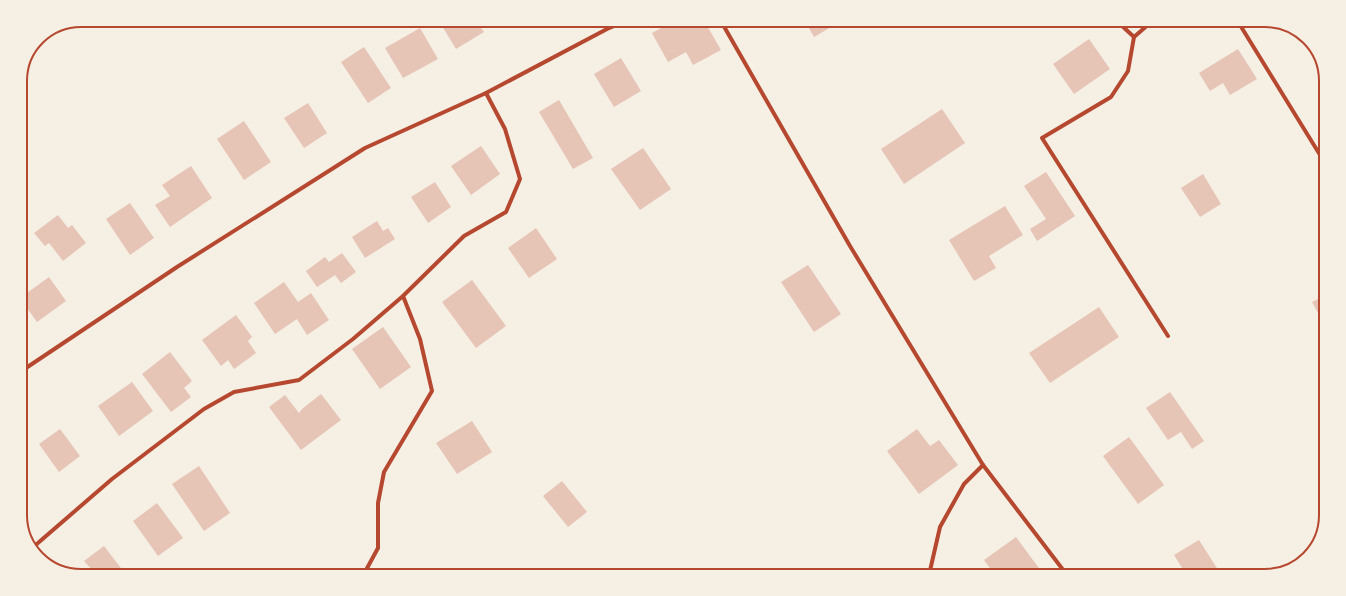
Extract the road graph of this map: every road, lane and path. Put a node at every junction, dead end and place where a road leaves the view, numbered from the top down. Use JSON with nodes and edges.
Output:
{"nodes":[{"id":1,"x":612,"y":27,"type":"edge"},
{"id":2,"x":725,"y":27,"type":"edge"},
{"id":3,"x":1123,"y":27,"type":"edge"},
{"id":4,"x":1146,"y":27,"type":"edge"},
{"id":5,"x":1241,"y":27,"type":"edge"},
{"id":6,"x":1134,"y":37,"type":"junction"},
{"id":7,"x":486,"y":93,"type":"junction"},
{"id":8,"x":1319,"y":153,"type":"edge"},
{"id":9,"x":403,"y":296,"type":"junction"},
{"id":10,"x":1168,"y":336,"type":"dead end"},
{"id":11,"x":27,"y":367,"type":"edge"},
{"id":12,"x":983,"y":466,"type":"junction"},
{"id":13,"x":36,"y":545,"type":"edge"},
{"id":14,"x":367,"y":569,"type":"edge"},
{"id":15,"x":930,"y":569,"type":"edge"},
{"id":16,"x":1062,"y":569,"type":"edge"}],
"edges":[{"from":1,"to":7,"type":"street"},
{"from":2,"to":12,"type":"street"},
{"from":3,"to":6,"type":"street"},
{"from":4,"to":6,"type":"street"},
{"from":5,"to":8,"type":"street"},
{"from":6,"to":10,"type":"street"},
{"from":7,"to":9,"type":"street"},
{"from":7,"to":11,"type":"street"},
{"from":9,"to":13,"type":"street"},
{"from":9,"to":14,"type":"street"},
{"from":12,"to":15,"type":"street"},
{"from":12,"to":16,"type":"street"}]}
